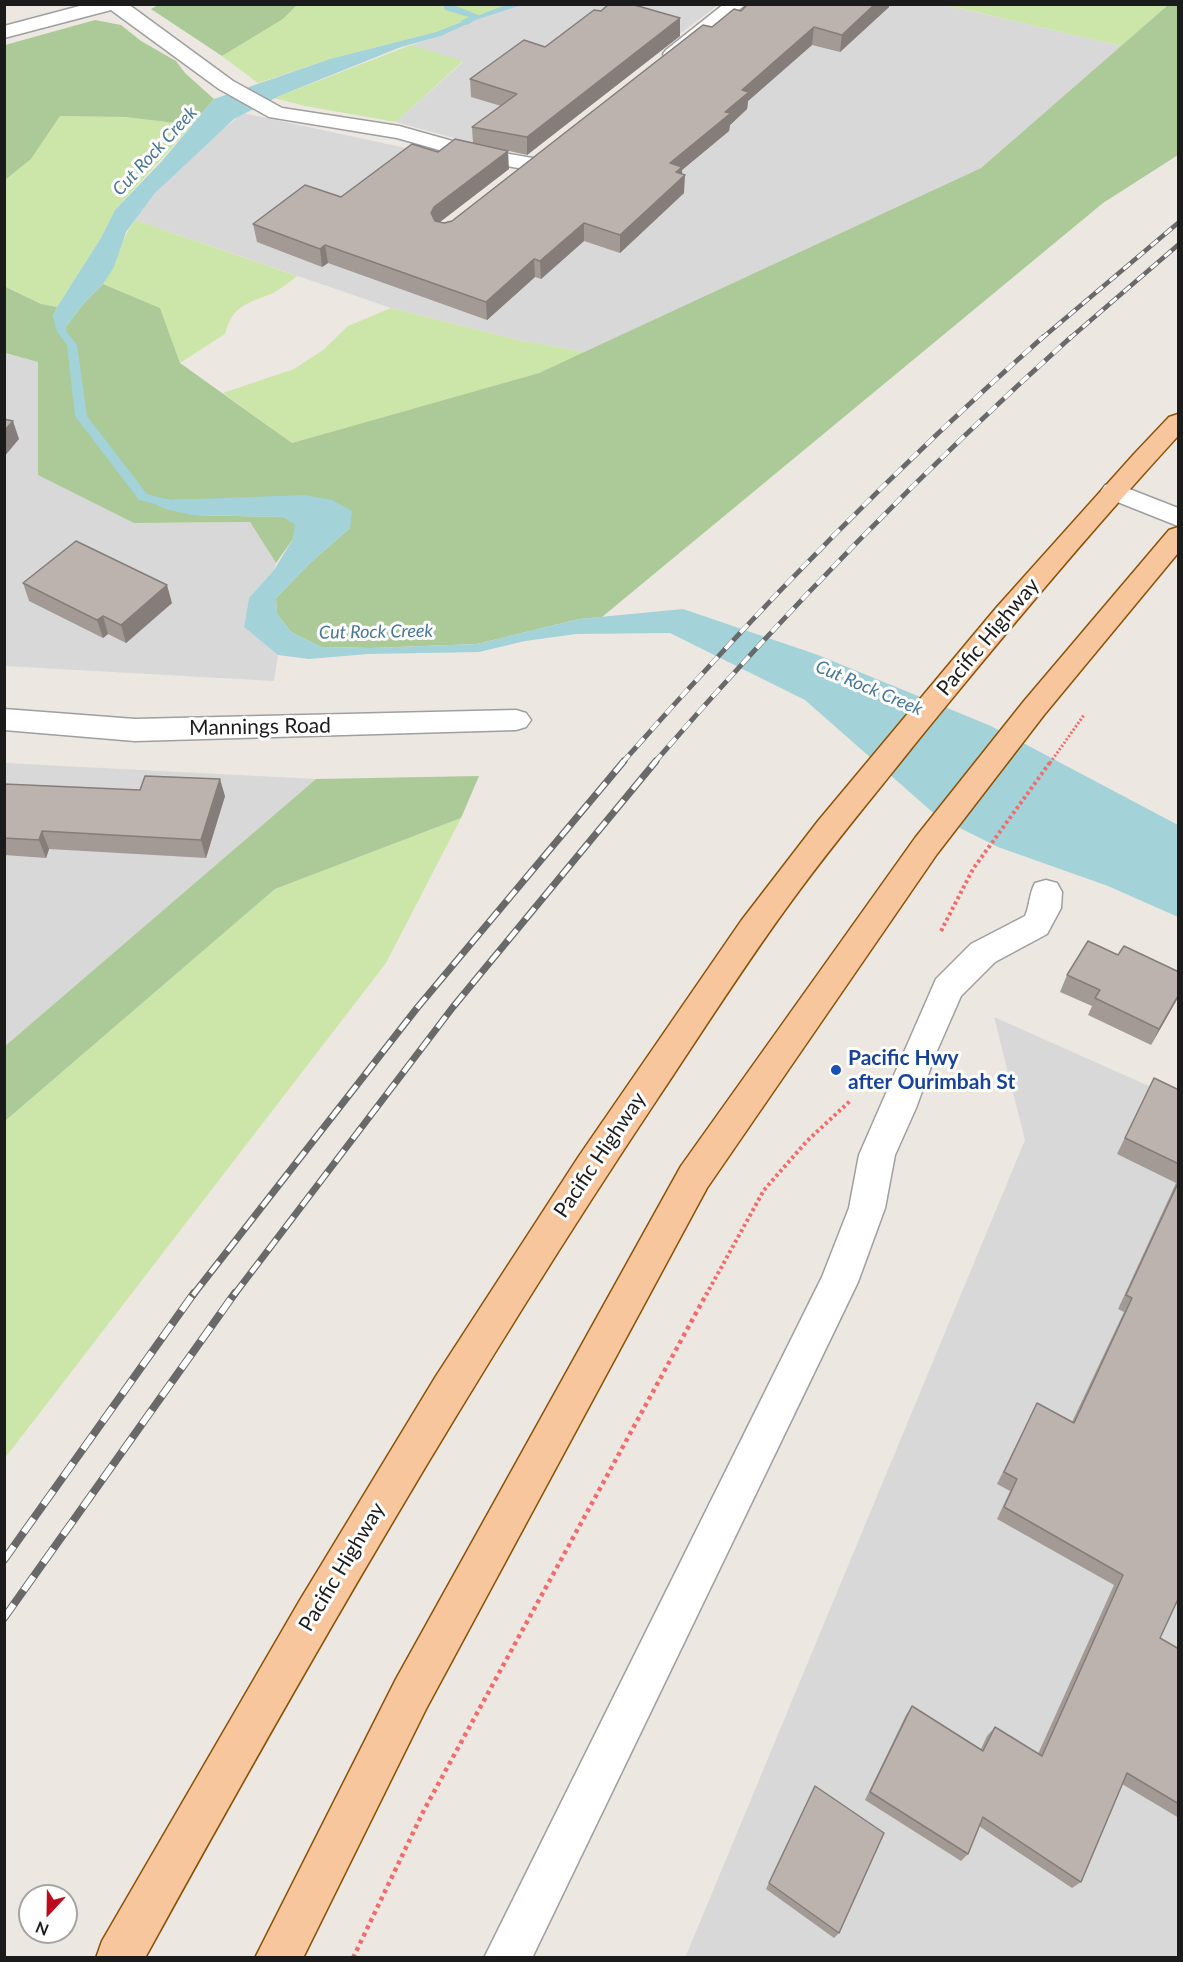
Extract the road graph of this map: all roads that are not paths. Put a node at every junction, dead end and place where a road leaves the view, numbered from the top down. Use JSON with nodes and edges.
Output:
{"nodes":[{"id":1,"x":113,"y":4,"type":"edge"},
{"id":2,"x":737,"y":4,"type":"edge"},
{"id":3,"x":4,"y":32,"type":"edge"},
{"id":4,"x":662,"y":63,"type":"edge"},
{"id":5,"x":549,"y":150,"type":"edge"},
{"id":6,"x":530,"y":164,"type":"junction"},
{"id":7,"x":513,"y":178,"type":"edge"},
{"id":8,"x":1179,"y":422,"type":"edge"},
{"id":9,"x":1114,"y":491,"type":"junction"},
{"id":10,"x":1179,"y":518,"type":"edge"},
{"id":11,"x":1179,"y":537,"type":"edge"},
{"id":12,"x":4,"y":719,"type":"edge"},
{"id":13,"x":516,"y":720,"type":"dead end"},
{"id":14,"x":1046,"y":892,"type":"dead end"},
{"id":15,"x":119,"y":1958,"type":"edge"},
{"id":16,"x":278,"y":1958,"type":"edge"},
{"id":17,"x":507,"y":1958,"type":"edge"}],
"edges":[{"from":1,"to":3,"type":"street"},
{"from":1,"to":6,"type":"street"},
{"from":2,"to":4,"type":"street"},
{"from":5,"to":6,"type":"street"},
{"from":6,"to":7,"type":"street"},
{"from":8,"to":9,"type":"main road","name":"Pacific Highway"},
{"from":9,"to":10,"type":"street"},
{"from":9,"to":15,"type":"main road","name":"Pacific Highway"},
{"from":11,"to":16,"type":"main road"},
{"from":12,"to":13,"type":"street","name":"Mannings Road"},
{"from":14,"to":17,"type":"street"}]}
